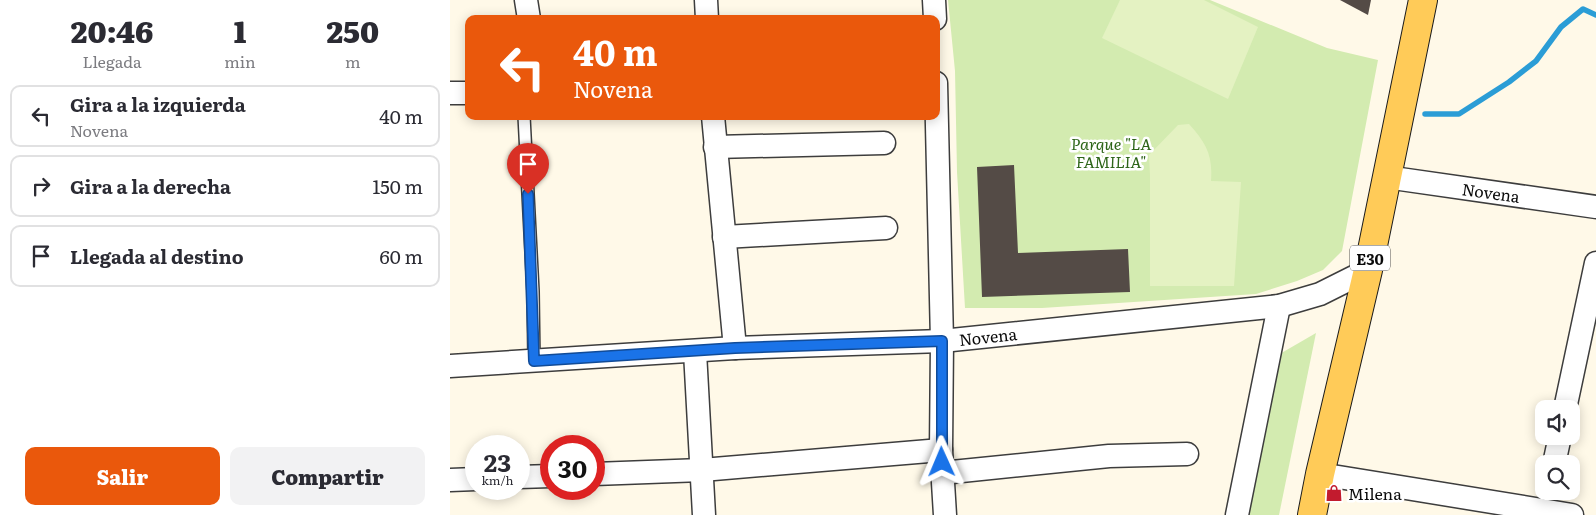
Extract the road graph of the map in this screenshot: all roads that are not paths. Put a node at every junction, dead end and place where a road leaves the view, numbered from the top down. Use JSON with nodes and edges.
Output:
{"nodes":[{"id":1,"x":526,"y":0,"type":"edge"},
{"id":2,"x":706,"y":0,"type":"edge"},
{"id":3,"x":934,"y":0,"type":"edge"},
{"id":4,"x":1423,"y":0,"type":"edge"},
{"id":5,"x":528,"y":15,"type":"edge"},
{"id":6,"x":707,"y":15,"type":"edge"},
{"id":7,"x":935,"y":15,"type":"edge"},
{"id":8,"x":450,"y":93,"type":"edge"},
{"id":9,"x":465,"y":93,"type":"edge"},
{"id":10,"x":524,"y":120,"type":"edge"},
{"id":11,"x":712,"y":120,"type":"edge"},
{"id":12,"x":937,"y":120,"type":"edge"},
{"id":13,"x":884,"y":143,"type":"dead end"},
{"id":14,"x":715,"y":147,"type":"junction"},
{"id":15,"x":1386,"y":177,"type":"junction"},
{"id":16,"x":1596,"y":207,"type":"edge"},
{"id":17,"x":886,"y":228,"type":"dead end"},
{"id":18,"x":724,"y":238,"type":"junction"},
{"id":19,"x":1596,"y":263,"type":"edge"},
{"id":20,"x":1368,"y":270,"type":"junction"},
{"id":21,"x":1279,"y":306,"type":"junction"},
{"id":22,"x":942,"y":341,"type":"junction"},
{"id":23,"x":735,"y":348,"type":"junction"},
{"id":24,"x":695,"y":352,"type":"junction"},
{"id":25,"x":534,"y":361,"type":"junction"},
{"id":26,"x":450,"y":366,"type":"edge"},
{"id":27,"x":1567,"y":400,"type":"edge"},
{"id":28,"x":941,"y":450,"type":"junction"},
{"id":29,"x":1187,"y":454,"type":"dead end"},
{"id":30,"x":702,"y":470,"type":"junction"},
{"id":31,"x":942,"y":472,"type":"junction"},
{"id":32,"x":605,"y":474,"type":"edge"},
{"id":33,"x":1320,"y":474,"type":"junction"},
{"id":34,"x":465,"y":479,"type":"edge"},
{"id":35,"x":450,"y":480,"type":"edge"},
{"id":36,"x":1545,"y":506,"type":"edge"},
{"id":37,"x":704,"y":515,"type":"edge"},
{"id":38,"x":945,"y":515,"type":"edge"},
{"id":39,"x":1237,"y":515,"type":"edge"},
{"id":40,"x":1312,"y":515,"type":"edge"},
{"id":41,"x":1572,"y":515,"type":"edge"}],
"edges":[{"from":1,"to":5,"type":"street"},
{"from":2,"to":6,"type":"street"},
{"from":3,"to":7,"type":"street"},
{"from":4,"to":15,"type":"main road","number":"E30"},
{"from":8,"to":9,"type":"street"},
{"from":10,"to":25,"type":"lane"},
{"from":11,"to":14,"type":"street"},
{"from":12,"to":22,"type":"street"},
{"from":13,"to":14,"type":"street"},
{"from":14,"to":18,"type":"street"},
{"from":15,"to":16,"type":"street","name":"Novena"},
{"from":15,"to":20,"type":"main road","number":"E30"},
{"from":17,"to":18,"type":"street"},
{"from":18,"to":23,"type":"street"},
{"from":19,"to":27,"type":"street"},
{"from":20,"to":21,"type":"street","name":"Novena"},
{"from":20,"to":33,"type":"main road","number":"E30"},
{"from":21,"to":22,"type":"street","name":"Novena"},
{"from":21,"to":39,"type":"street"},
{"from":22,"to":23,"type":"street","name":"Novena"},
{"from":22,"to":28,"type":"street"},
{"from":23,"to":24,"type":"street","name":"Novena"},
{"from":24,"to":25,"type":"street","name":"Novena"},
{"from":24,"to":30,"type":"street"},
{"from":25,"to":26,"type":"street","name":"Novena"},
{"from":28,"to":30,"type":"street"},
{"from":28,"to":31,"type":"street"},
{"from":29,"to":31,"type":"street"},
{"from":30,"to":32,"type":"street"},
{"from":30,"to":37,"type":"street"},
{"from":31,"to":38,"type":"street"},
{"from":33,"to":36,"type":"street"},
{"from":33,"to":40,"type":"main road","number":"E30"},
{"from":34,"to":35,"type":"street"},
{"from":36,"to":41,"type":"street"}]}
